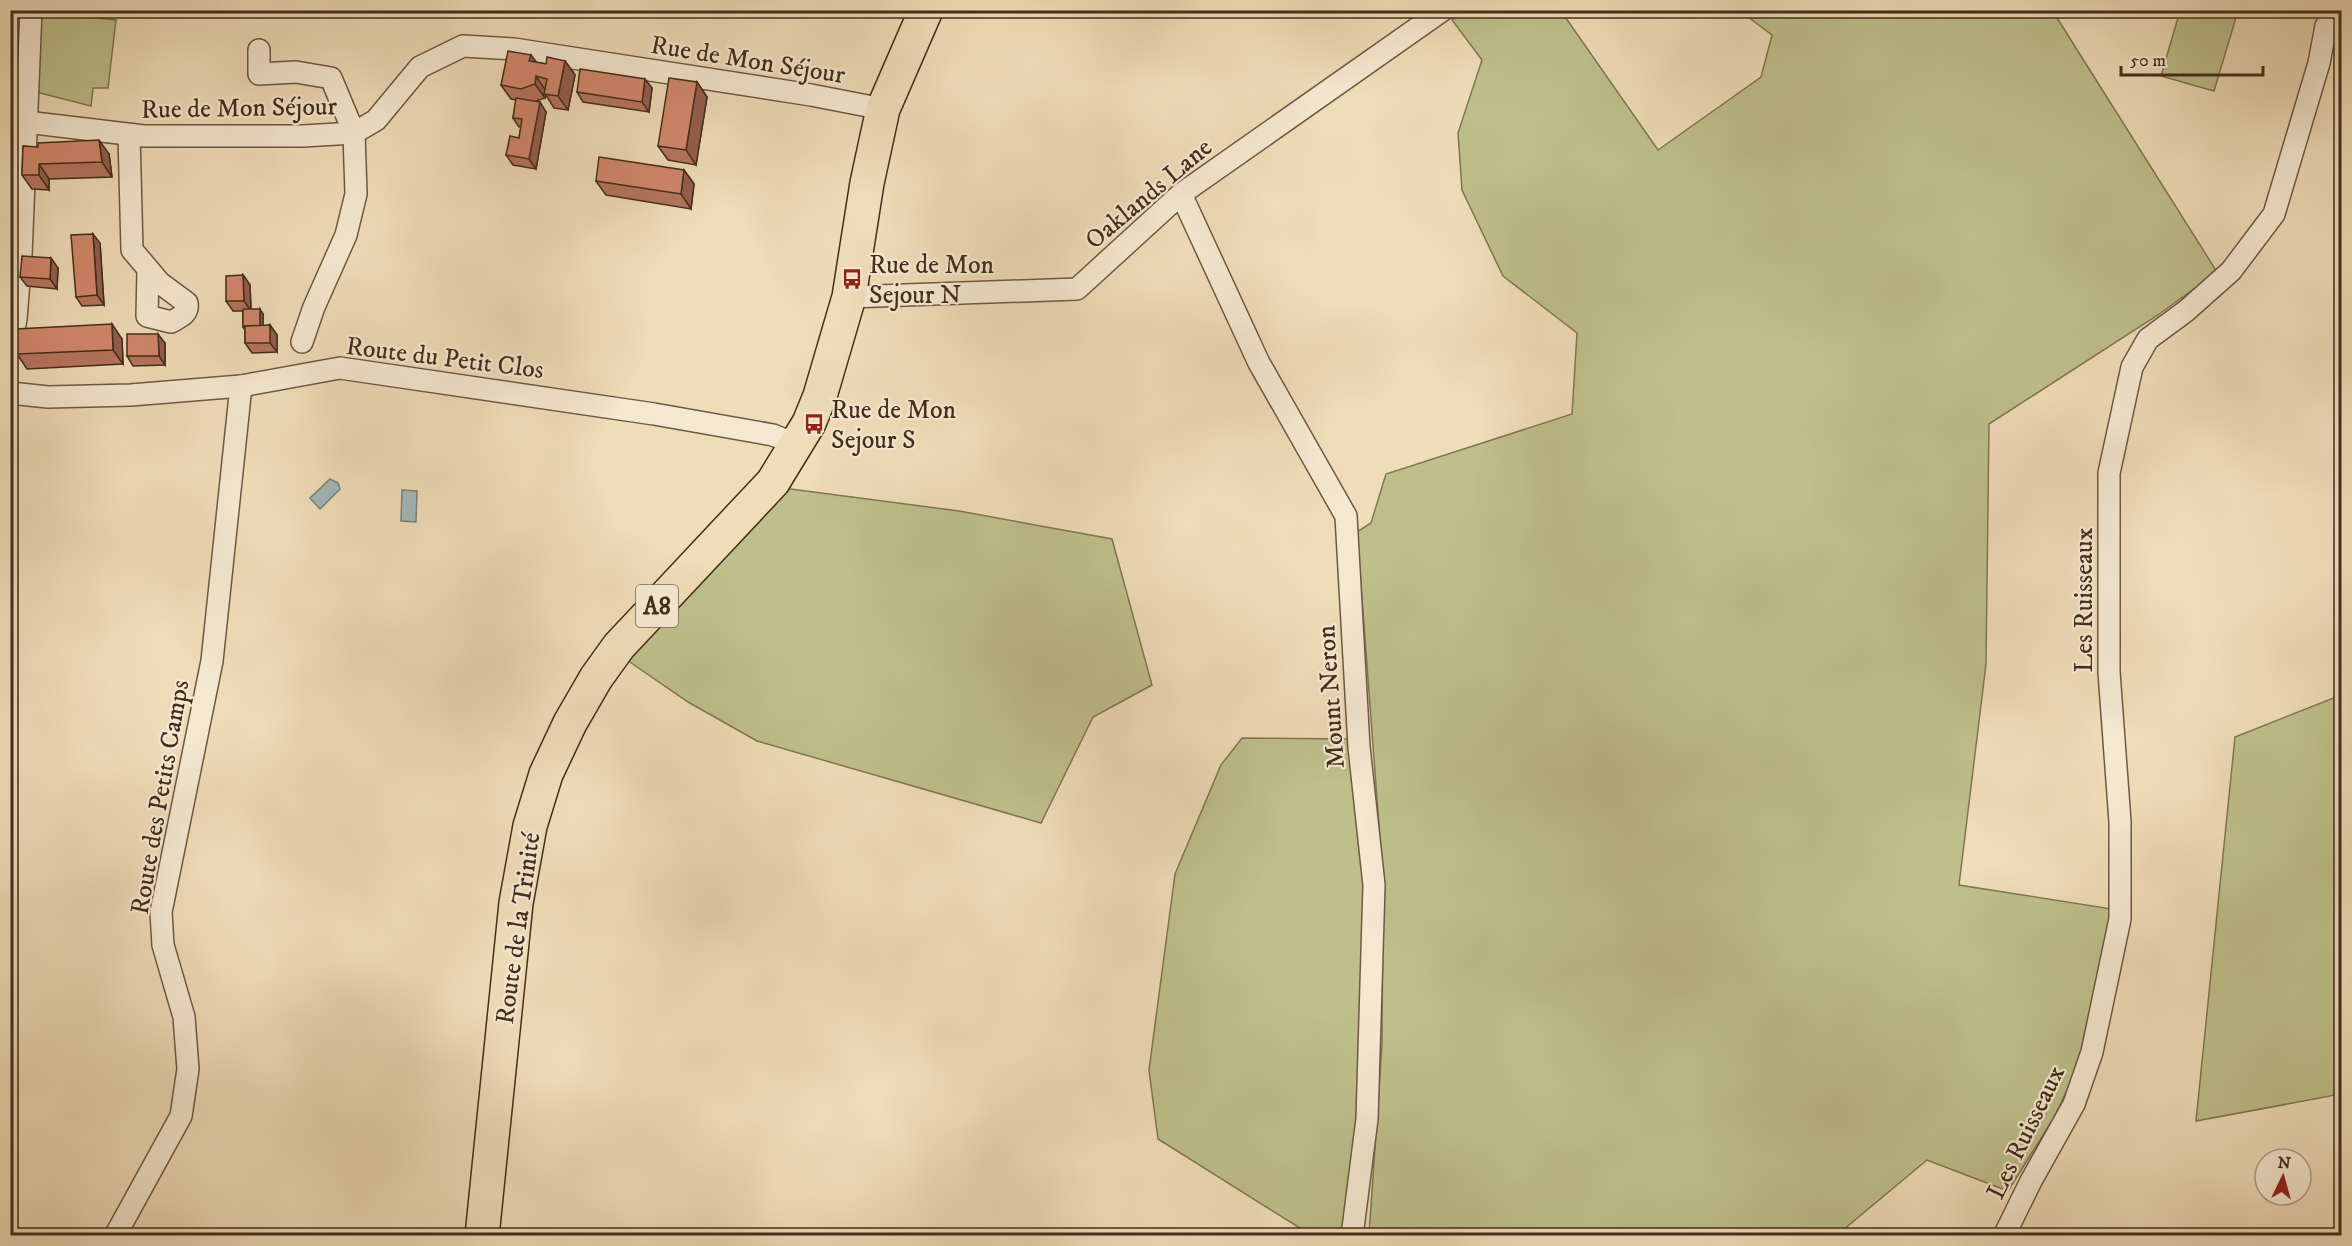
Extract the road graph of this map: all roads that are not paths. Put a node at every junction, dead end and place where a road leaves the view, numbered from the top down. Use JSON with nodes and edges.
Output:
{"nodes":[{"id":1,"x":31,"y":10,"type":"edge"},
{"id":2,"x":926,"y":10,"type":"edge"},
{"id":3,"x":1443,"y":10,"type":"edge"},
{"id":4,"x":2336,"y":10,"type":"edge"},
{"id":5,"x":259,"y":50,"type":"dead end"},
{"id":6,"x":883,"y":109,"type":"junction"},
{"id":7,"x":26,"y":122,"type":"junction"},
{"id":8,"x":354,"y":133,"type":"junction"},
{"id":9,"x":129,"y":135,"type":"junction"},
{"id":10,"x":1181,"y":194,"type":"junction"},
{"id":11,"x":148,"y":269,"type":"dead end"},
{"id":12,"x":849,"y":297,"type":"junction"},
{"id":13,"x":302,"y":342,"type":"dead end"},
{"id":14,"x":10,"y":350,"type":"edge"},
{"id":15,"x":241,"y":386,"type":"junction"},
{"id":16,"x":10,"y":393,"type":"edge"},
{"id":17,"x":797,"y":445,"type":"junction"},
{"id":18,"x":115,"y":1236,"type":"edge"},
{"id":19,"x":482,"y":1236,"type":"edge"},
{"id":20,"x":1352,"y":1236,"type":"edge"},
{"id":21,"x":2004,"y":1236,"type":"edge"}],
"edges":[{"from":1,"to":7,"type":"street"},
{"from":2,"to":6,"type":"main road","name":"Route de la Trinité","number":"A8"},
{"from":3,"to":10,"type":"street","name":"Oaklands Lane"},
{"from":4,"to":21,"type":"street","name":"Les Ruisseaux"},
{"from":5,"to":8,"type":"street"},
{"from":6,"to":8,"type":"street","name":"Rue de Mon Séjour"},
{"from":6,"to":12,"type":"main road","name":"Route de la Trinité","number":"A8"},
{"from":7,"to":9,"type":"street","name":"Rue de Mon Séjour"},
{"from":7,"to":14,"type":"street"},
{"from":8,"to":9,"type":"street","name":"Rue de Mon Séjour"},
{"from":8,"to":13,"type":"street"},
{"from":9,"to":11,"type":"street"},
{"from":10,"to":12,"type":"street","name":"Oaklands Lane"},
{"from":10,"to":20,"type":"street","name":"Mount Neron"},
{"from":12,"to":17,"type":"main road","name":"Route de la Trinité","number":"A8"},
{"from":15,"to":16,"type":"street","name":"Route du Petit Clos"},
{"from":15,"to":17,"type":"street","name":"Route du Petit Clos"},
{"from":15,"to":18,"type":"street","name":"Route des Petits Camps"},
{"from":17,"to":19,"type":"main road","name":"Route de la Trinité","number":"A8"}]}
